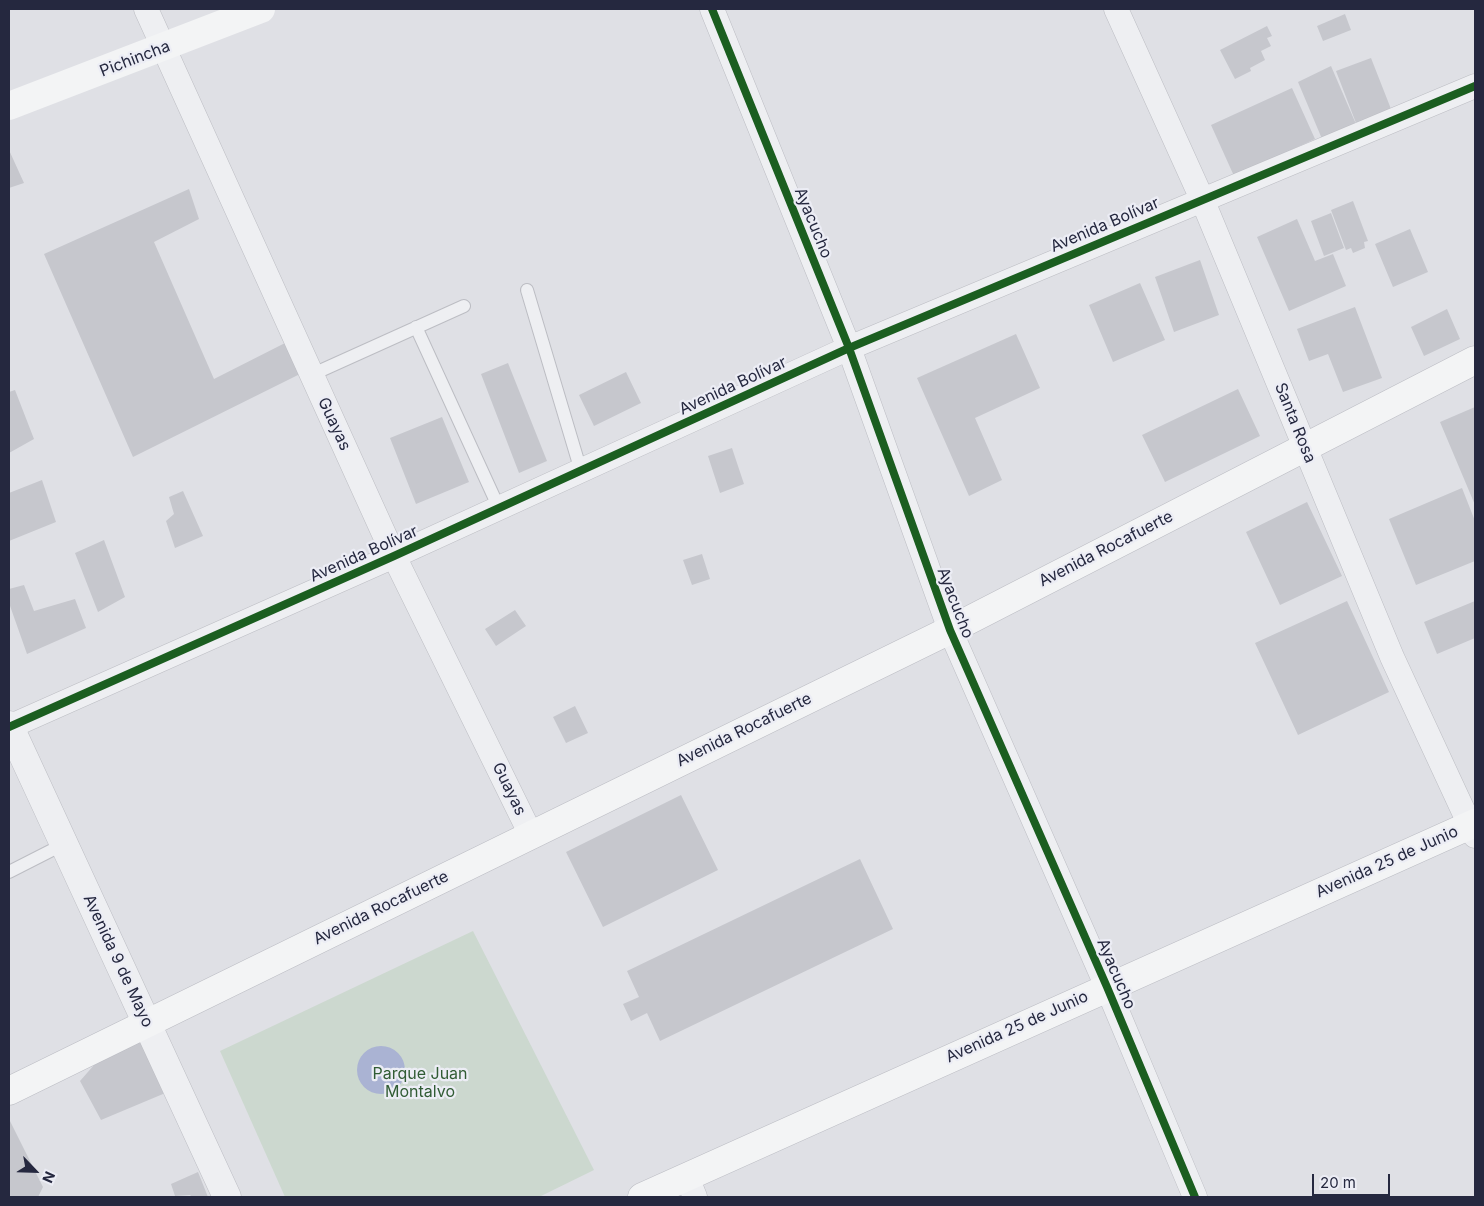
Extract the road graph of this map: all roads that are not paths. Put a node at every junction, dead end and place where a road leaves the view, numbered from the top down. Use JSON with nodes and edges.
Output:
{"nodes":[{"id":1,"x":146,"y":9,"type":"edge"},
{"id":2,"x":261,"y":9,"type":"edge"},
{"id":3,"x":712,"y":9,"type":"edge"},
{"id":4,"x":1116,"y":9,"type":"edge"},
{"id":5,"x":163,"y":48,"type":"junction"},
{"id":6,"x":1475,"y":86,"type":"edge"},
{"id":7,"x":9,"y":106,"type":"edge"},
{"id":8,"x":1202,"y":199,"type":"junction"},
{"id":9,"x":527,"y":290,"type":"dead end"},
{"id":10,"x":464,"y":306,"type":"dead end"},
{"id":11,"x":416,"y":327,"type":"junction"},
{"id":12,"x":849,"y":348,"type":"junction"},
{"id":13,"x":1475,"y":360,"type":"edge"},
{"id":14,"x":311,"y":375,"type":"junction"},
{"id":15,"x":1305,"y":445,"type":"junction"},
{"id":16,"x":581,"y":471,"type":"junction"},
{"id":17,"x":499,"y":508,"type":"junction"},
{"id":18,"x":394,"y":556,"type":"junction"},
{"id":19,"x":950,"y":630,"type":"junction"},
{"id":20,"x":9,"y":726,"type":"edge"},
{"id":21,"x":1474,"y":828,"type":"edge"},
{"id":22,"x":531,"y":835,"type":"junction"},
{"id":23,"x":64,"y":844,"type":"junction"},
{"id":24,"x":9,"y":872,"type":"edge"},
{"id":25,"x":1107,"y":987,"type":"junction"},
{"id":26,"x":147,"y":1023,"type":"junction"},
{"id":27,"x":9,"y":1091,"type":"edge"},
{"id":28,"x":691,"y":1187,"type":"edge"},
{"id":29,"x":227,"y":1197,"type":"edge"},
{"id":30,"x":642,"y":1197,"type":"edge"},
{"id":31,"x":1195,"y":1197,"type":"edge"}],
"edges":[{"from":1,"to":5,"type":"street","name":"Guayas"},
{"from":2,"to":5,"type":"main road","name":"Pichincha"},
{"from":3,"to":12,"type":"street","name":"Ayacucho"},
{"from":4,"to":8,"type":"street","name":"Santa Rosa"},
{"from":5,"to":7,"type":"main road","name":"Pichincha"},
{"from":5,"to":14,"type":"street","name":"Guayas"},
{"from":6,"to":8,"type":"street","name":"Avenida Bolívar"},
{"from":8,"to":12,"type":"street","name":"Avenida Bolívar"},
{"from":8,"to":15,"type":"street","name":"Santa Rosa"},
{"from":9,"to":16,"type":"lane"},
{"from":10,"to":11,"type":"lane"},
{"from":11,"to":14,"type":"lane"},
{"from":11,"to":17,"type":"lane"},
{"from":12,"to":16,"type":"street","name":"Avenida Bolívar"},
{"from":12,"to":19,"type":"street","name":"Ayacucho"},
{"from":13,"to":15,"type":"main road","name":"Avenida Rocafuerte"},
{"from":14,"to":18,"type":"street","name":"Guayas"},
{"from":15,"to":19,"type":"main road","name":"Avenida Rocafuerte"},
{"from":15,"to":21,"type":"street","name":"Santa Rosa"},
{"from":16,"to":17,"type":"street","name":"Avenida Bolívar"},
{"from":17,"to":18,"type":"street","name":"Avenida Bolívar"},
{"from":18,"to":20,"type":"street","name":"Avenida Bolívar"},
{"from":18,"to":22,"type":"street","name":"Guayas"},
{"from":19,"to":22,"type":"main road","name":"Avenida Rocafuerte"},
{"from":19,"to":25,"type":"street","name":"Ayacucho"},
{"from":20,"to":23,"type":"street","name":"Avenida 9 de Mayo"},
{"from":21,"to":25,"type":"main road","name":"Avenida 25 de Junio"},
{"from":22,"to":26,"type":"main road","name":"Avenida Rocafuerte"},
{"from":23,"to":24,"type":"lane"},
{"from":23,"to":26,"type":"street","name":"Avenida 9 de Mayo"},
{"from":25,"to":28,"type":"main road","name":"Avenida 25 de Junio"},
{"from":25,"to":31,"type":"street","name":"Ayacucho"},
{"from":26,"to":27,"type":"main road","name":"Avenida Rocafuerte"},
{"from":26,"to":29,"type":"street","name":"Avenida 9 de Mayo"},
{"from":28,"to":30,"type":"main road","name":"Avenida 25 de Junio"}]}
